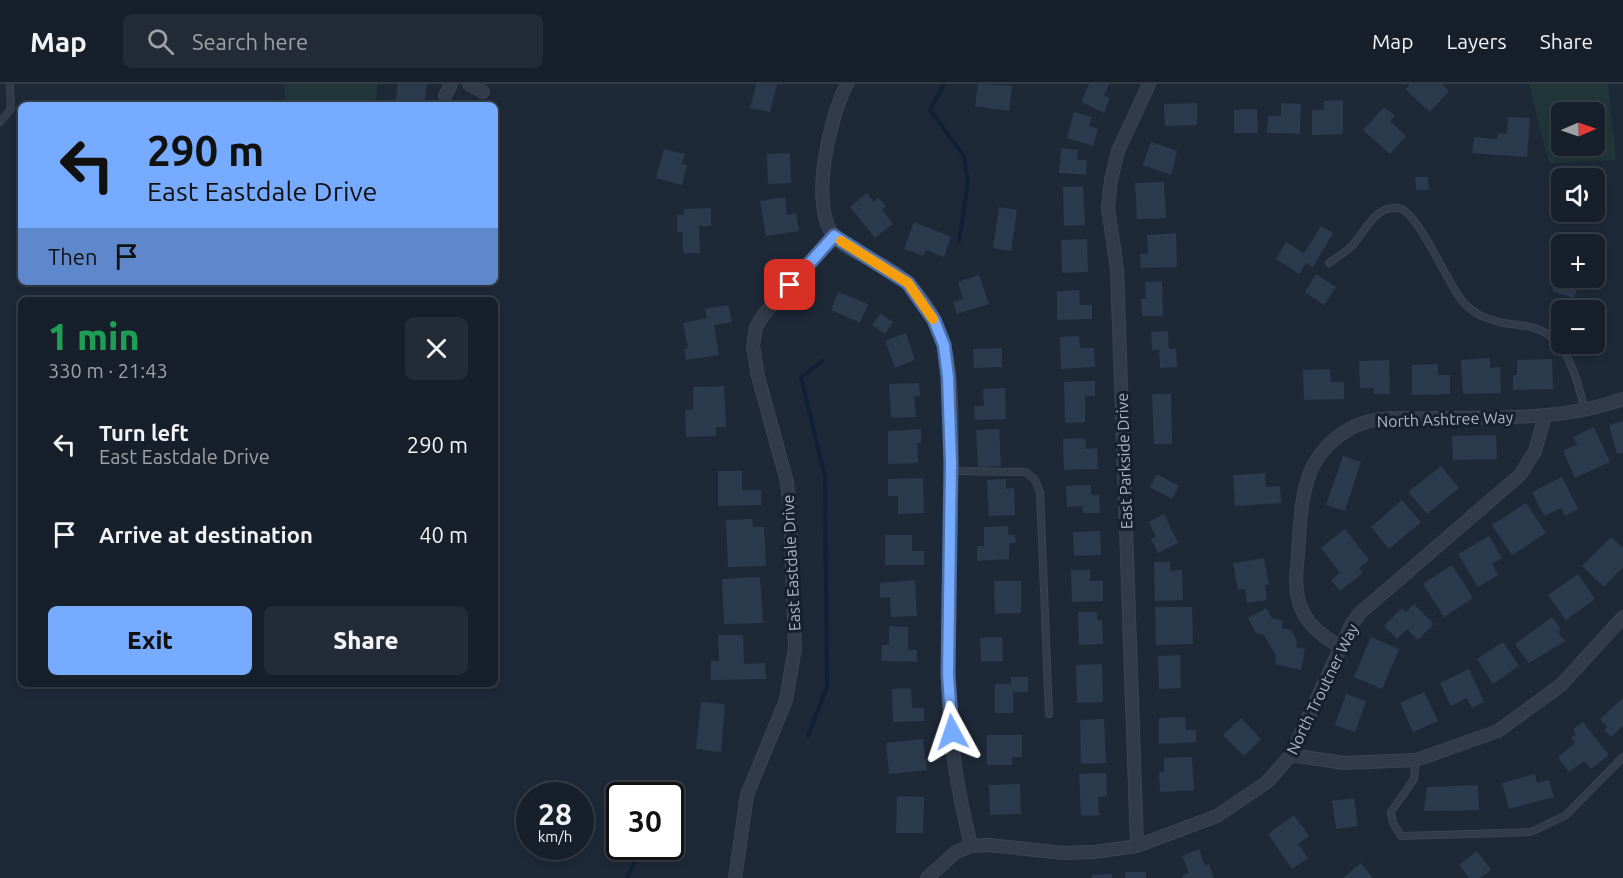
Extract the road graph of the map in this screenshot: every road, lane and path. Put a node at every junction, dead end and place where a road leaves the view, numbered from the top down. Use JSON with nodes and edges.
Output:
{"nodes":[{"id":1,"x":9,"y":84,"type":"edge"},
{"id":2,"x":451,"y":84,"type":"edge"},
{"id":3,"x":469,"y":84,"type":"edge"},
{"id":4,"x":847,"y":84,"type":"edge"},
{"id":5,"x":1149,"y":84,"type":"edge"},
{"id":6,"x":483,"y":92,"type":"dead end"},
{"id":7,"x":445,"y":96,"type":"dead end"},
{"id":8,"x":0,"y":122,"type":"edge"},
{"id":9,"x":834,"y":236,"type":"junction"},
{"id":10,"x":1329,"y":263,"type":"dead end"},
{"id":11,"x":1623,"y":399,"type":"edge"},
{"id":12,"x":1585,"y":411,"type":"junction"},
{"id":13,"x":1545,"y":416,"type":"junction"},
{"id":14,"x":951,"y":471,"type":"junction"},
{"id":15,"x":1623,"y":617,"type":"edge"},
{"id":16,"x":1341,"y":647,"type":"junction"},
{"id":17,"x":1049,"y":714,"type":"dead end"},
{"id":18,"x":1291,"y":755,"type":"junction"},
{"id":19,"x":1623,"y":757,"type":"edge"},
{"id":20,"x":1416,"y":760,"type":"junction"},
{"id":21,"x":971,"y":846,"type":"junction"},
{"id":22,"x":1137,"y":846,"type":"junction"},
{"id":23,"x":735,"y":878,"type":"edge"},
{"id":24,"x":927,"y":878,"type":"edge"}],
"edges":[{"from":1,"to":8,"type":"lane"},
{"from":2,"to":7,"type":"street"},
{"from":3,"to":6,"type":"street"},
{"from":4,"to":9,"type":"street"},
{"from":5,"to":22,"type":"street","name":"East Parkside Drive"},
{"from":9,"to":14,"type":"street"},
{"from":9,"to":23,"type":"street","name":"East Eastdale Drive"},
{"from":10,"to":12,"type":"lane"},
{"from":11,"to":12,"type":"street"},
{"from":12,"to":13,"type":"street"},
{"from":13,"to":16,"type":"street","name":"North Troutner Way"},
{"from":13,"to":16,"type":"street","name":"North Ashtree Way"},
{"from":14,"to":17,"type":"lane"},
{"from":14,"to":21,"type":"street"},
{"from":15,"to":20,"type":"street"},
{"from":16,"to":18,"type":"street","name":"North Troutner Way"},
{"from":18,"to":20,"type":"street"},
{"from":18,"to":22,"type":"street","name":"North Troutner Way"},
{"from":19,"to":20,"type":"lane"},
{"from":21,"to":22,"type":"street","name":"North Troutner Way"},
{"from":21,"to":24,"type":"street"}]}
